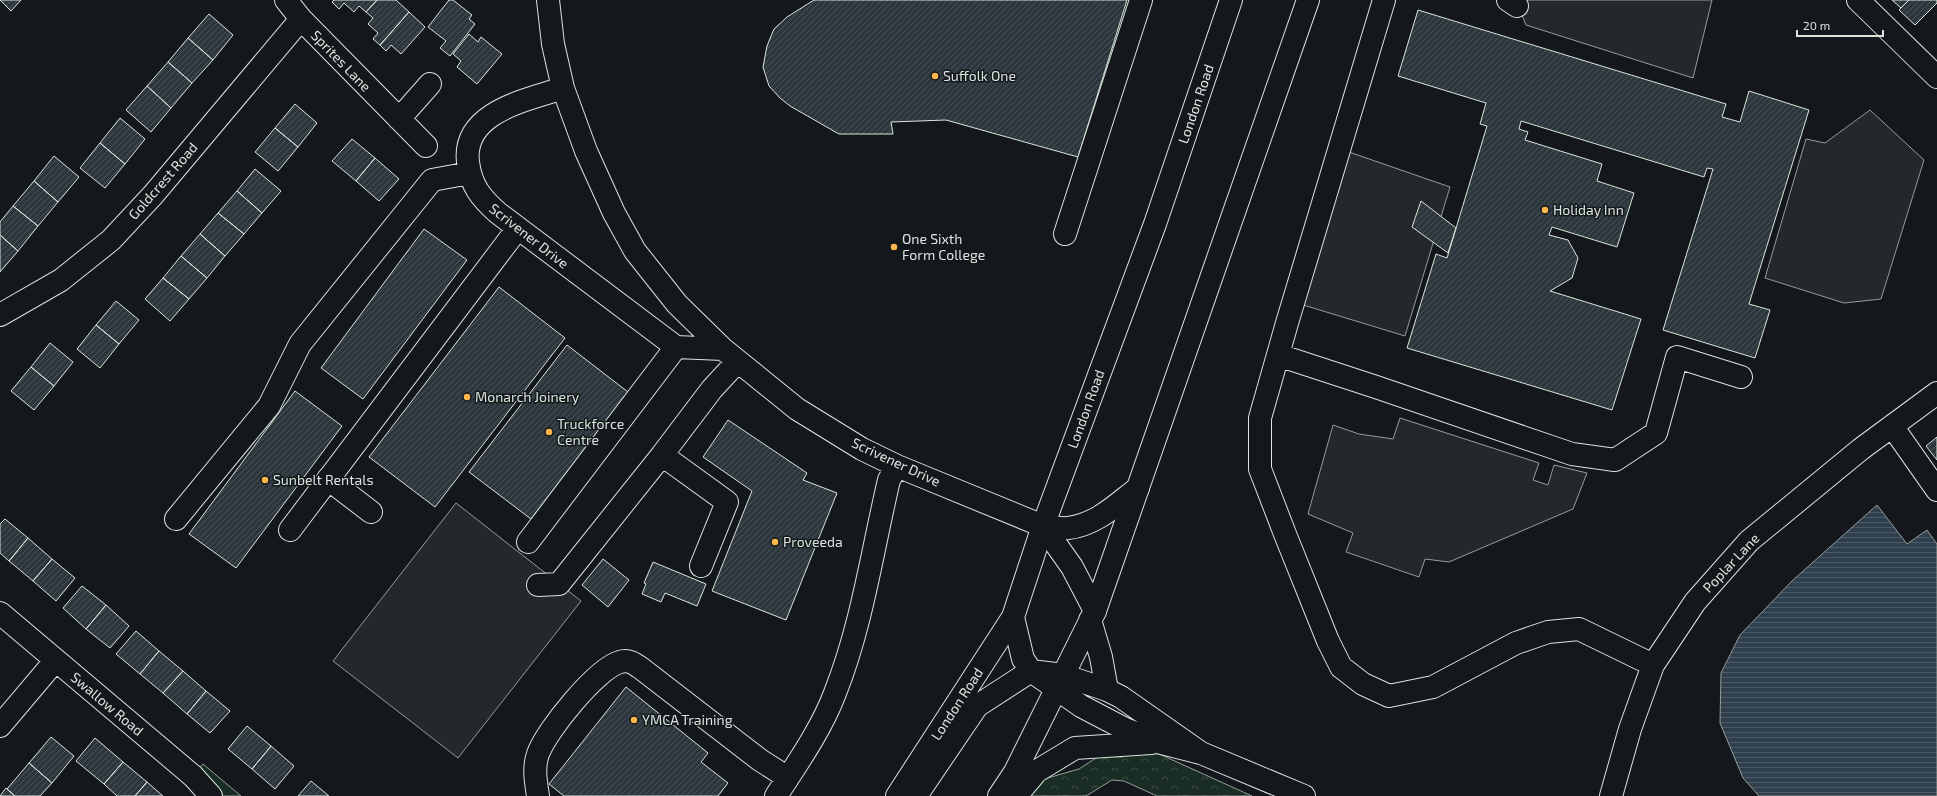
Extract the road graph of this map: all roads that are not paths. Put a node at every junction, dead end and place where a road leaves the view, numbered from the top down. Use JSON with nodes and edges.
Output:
{"nodes":[{"id":1,"x":286,"y":0,"type":"edge"},
{"id":2,"x":548,"y":0,"type":"edge"},
{"id":3,"x":1141,"y":0,"type":"edge"},
{"id":4,"x":1231,"y":0,"type":"edge"},
{"id":5,"x":1308,"y":0,"type":"edge"},
{"id":6,"x":1384,"y":0,"type":"edge"},
{"id":7,"x":1858,"y":0,"type":"edge"},
{"id":8,"x":301,"y":19,"type":"junction"},
{"id":9,"x":1937,"y":77,"type":"edge"},
{"id":10,"x":430,"y":84,"type":"dead end"},
{"id":11,"x":563,"y":88,"type":"junction"},
{"id":12,"x":399,"y":119,"type":"junction"},
{"id":13,"x":426,"y":146,"type":"dead end"},
{"id":14,"x":470,"y":173,"type":"junction"},
{"id":15,"x":518,"y":228,"type":"junction"},
{"id":16,"x":1066,"y":234,"type":"dead end"},
{"id":17,"x":0,"y":315,"type":"edge"},
{"id":18,"x":676,"y":347,"type":"junction"},
{"id":19,"x":1278,"y":355,"type":"junction"},
{"id":20,"x":730,"y":356,"type":"junction"},
{"id":21,"x":1741,"y":377,"type":"dead end"},
{"id":22,"x":1937,"y":393,"type":"edge"},
{"id":23,"x":1892,"y":426,"type":"junction"},
{"id":24,"x":662,"y":455,"type":"junction"},
{"id":25,"x":897,"y":466,"type":"junction"},
{"id":26,"x":328,"y":479,"type":"junction"},
{"id":27,"x":1138,"y":488,"type":"junction"},
{"id":28,"x":1937,"y":490,"type":"edge"},
{"id":29,"x":371,"y":512,"type":"dead end"},
{"id":30,"x":176,"y":519,"type":"dead end"},
{"id":31,"x":1043,"y":526,"type":"junction"},
{"id":32,"x":290,"y":530,"type":"dead end"},
{"id":33,"x":528,"y":542,"type":"dead end"},
{"id":34,"x":701,"y":566,"type":"dead end"},
{"id":35,"x":538,"y":585,"type":"dead end"},
{"id":36,"x":0,"y":613,"type":"edge"},
{"id":37,"x":1093,"y":616,"type":"junction"},
{"id":38,"x":1013,"y":617,"type":"junction"},
{"id":39,"x":55,"y":661,"type":"junction"},
{"id":40,"x":1652,"y":665,"type":"junction"},
{"id":41,"x":1031,"y":671,"type":"junction"},
{"id":42,"x":1059,"y":682,"type":"junction"},
{"id":43,"x":1107,"y":690,"type":"junction"},
{"id":44,"x":0,"y":726,"type":"edge"},
{"id":45,"x":1158,"y":742,"type":"junction"},
{"id":46,"x":1201,"y":753,"type":"junction"},
{"id":47,"x":782,"y":787,"type":"edge"},
{"id":48,"x":211,"y":796,"type":"edge"},
{"id":49,"x":538,"y":796,"type":"edge"},
{"id":50,"x":897,"y":796,"type":"edge"},
{"id":51,"x":916,"y":796,"type":"edge"},
{"id":52,"x":999,"y":796,"type":"edge"},
{"id":53,"x":1016,"y":796,"type":"edge"},
{"id":54,"x":1304,"y":796,"type":"edge"},
{"id":55,"x":1611,"y":796,"type":"edge"}],
"edges":[{"from":1,"to":8,"type":"street","name":"Sprites Lane"},
{"from":2,"to":11,"type":"street","name":"Scrivener Drive"},
{"from":3,"to":16,"type":"street"},
{"from":4,"to":31,"type":"street","name":"London Road"},
{"from":5,"to":27,"type":"street"},
{"from":6,"to":19,"type":"street"},
{"from":7,"to":9,"type":"street"},
{"from":8,"to":12,"type":"street","name":"Sprites Lane"},
{"from":8,"to":17,"type":"street","name":"Goldcrest Road"},
{"from":10,"to":12,"type":"street"},
{"from":11,"to":14,"type":"street","name":"Scrivener Drive"},
{"from":11,"to":20,"type":"street","name":"Scrivener Drive"},
{"from":12,"to":13,"type":"street","name":"Sprites Lane"},
{"from":14,"to":15,"type":"street","name":"Scrivener Drive"},
{"from":14,"to":30,"type":"street"},
{"from":15,"to":18,"type":"street","name":"Scrivener Drive"},
{"from":15,"to":26,"type":"street"},
{"from":18,"to":20,"type":"street"},
{"from":18,"to":33,"type":"street"},
{"from":19,"to":21,"type":"street"},
{"from":19,"to":40,"type":"street"},
{"from":20,"to":24,"type":"street"},
{"from":20,"to":25,"type":"street","name":"Scrivener Drive"},
{"from":22,"to":23,"type":"street","name":"Poplar Lane"},
{"from":23,"to":28,"type":"street"},
{"from":23,"to":40,"type":"street","name":"Poplar Lane"},
{"from":24,"to":34,"type":"street"},
{"from":24,"to":35,"type":"street"},
{"from":25,"to":31,"type":"street","name":"Scrivener Drive"},
{"from":25,"to":47,"type":"street"},
{"from":26,"to":29,"type":"street"},
{"from":26,"to":32,"type":"street"},
{"from":27,"to":31,"type":"street"},
{"from":27,"to":37,"type":"street"},
{"from":31,"to":37,"type":"street"},
{"from":31,"to":38,"type":"street","name":"London Road"},
{"from":36,"to":39,"type":"street","name":"Swallow Road"},
{"from":37,"to":42,"type":"street"},
{"from":37,"to":43,"type":"street"},
{"from":38,"to":41,"type":"street"},
{"from":38,"to":50,"type":"street","name":"London Road"},
{"from":39,"to":44,"type":"street"},
{"from":39,"to":48,"type":"street","name":"Swallow Road"},
{"from":40,"to":55,"type":"street","name":"Poplar Lane"},
{"from":41,"to":42,"type":"street"},
{"from":41,"to":51,"type":"street"},
{"from":42,"to":43,"type":"street"},
{"from":42,"to":45,"type":"street"},
{"from":42,"to":52,"type":"street"},
{"from":43,"to":46,"type":"street"},
{"from":45,"to":46,"type":"street"},
{"from":45,"to":53,"type":"street"},
{"from":46,"to":54,"type":"street"},
{"from":47,"to":49,"type":"street"}]}
